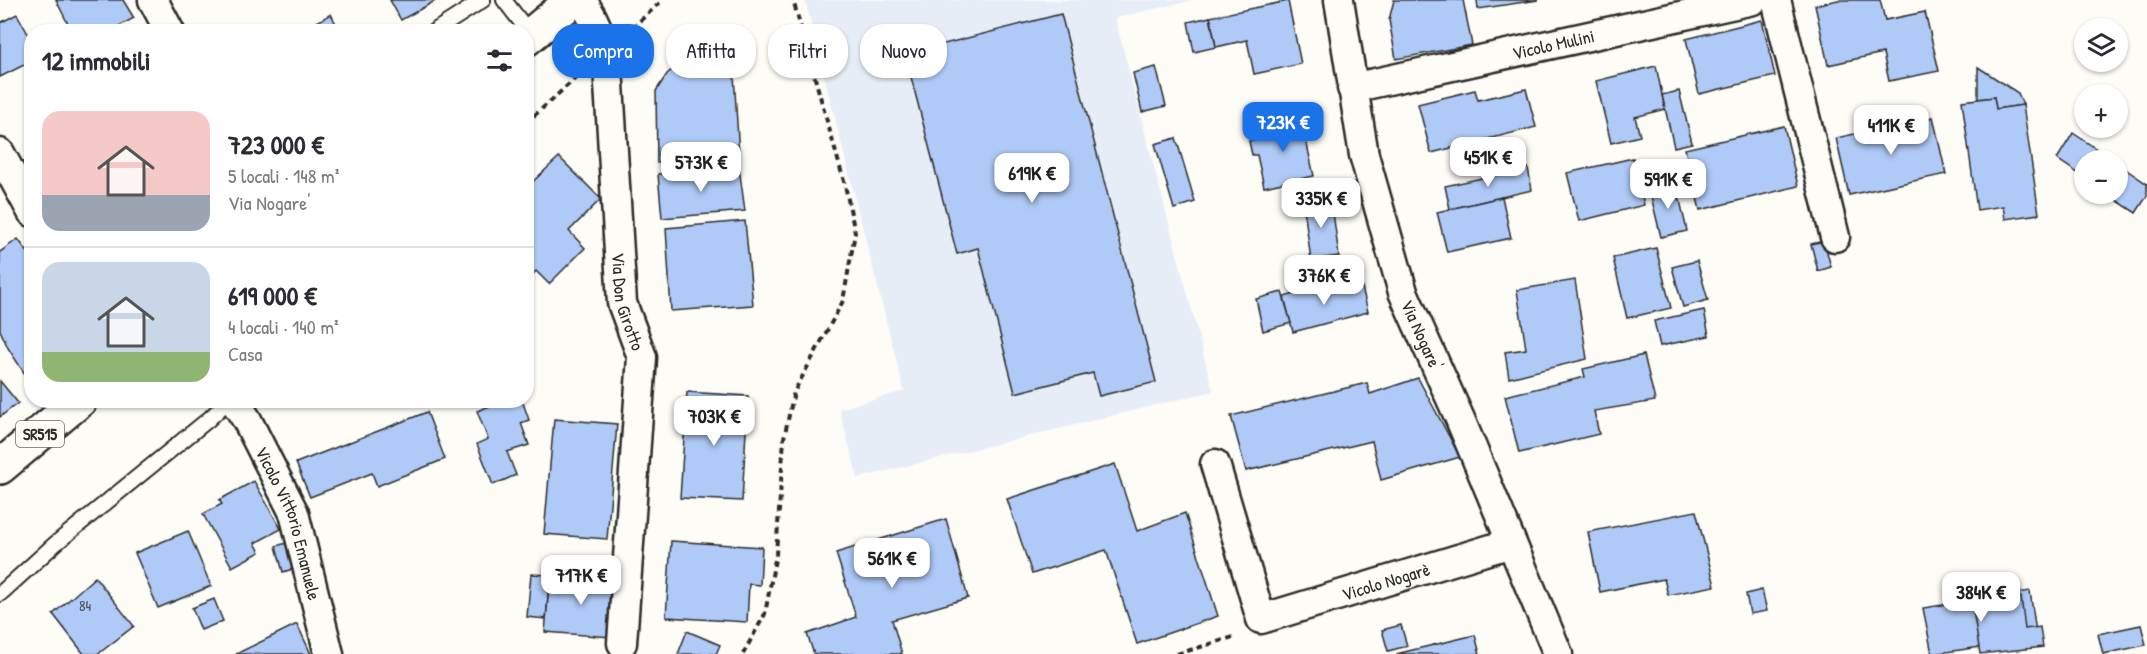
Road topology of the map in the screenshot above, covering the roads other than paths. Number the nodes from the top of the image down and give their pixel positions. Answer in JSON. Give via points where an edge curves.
{"nodes":[{"id":1,"x":153,"y":0,"type":"edge"},
{"id":2,"x":483,"y":0,"type":"edge"},
{"id":3,"x":504,"y":0,"type":"edge"},
{"id":4,"x":573,"y":0,"type":"edge"},
{"id":5,"x":582,"y":0,"type":"edge"},
{"id":6,"x":1339,"y":0,"type":"edge"},
{"id":7,"x":1753,"y":0,"type":"edge"},
{"id":8,"x":1776,"y":0,"type":"edge"},
{"id":9,"x":166,"y":24,"type":"edge"},
{"id":10,"x":446,"y":24,"type":"edge"},
{"id":11,"x":520,"y":24,"type":"edge"},
{"id":12,"x":534,"y":33,"type":"edge"},
{"id":13,"x":1352,"y":88,"type":"junction"},
{"id":14,"x":0,"y":153,"type":"edge"},
{"id":15,"x":24,"y":197,"type":"edge"},
{"id":16,"x":1834,"y":237,"type":"dead end"},
{"id":17,"x":70,"y":408,"type":"edge"},
{"id":18,"x":221,"y":408,"type":"edge"},
{"id":19,"x":240,"y":408,"type":"edge"},
{"id":20,"x":1215,"y":464,"type":"dead end"},
{"id":21,"x":0,"y":467,"type":"edge"},
{"id":22,"x":1511,"y":543,"type":"junction"},
{"id":23,"x":0,"y":594,"type":"edge"},
{"id":24,"x":622,"y":643,"type":"dead end"},
{"id":25,"x":329,"y":654,"type":"edge"},
{"id":26,"x":1558,"y":654,"type":"edge"}],
"edges":[{"from":1,"to":9,"type":"street"},
{"from":2,"to":10,"type":"lane"},
{"from":3,"to":11,"type":"lane"},
{"from":4,"to":12,"type":"main road"},
{"from":5,"to":24,"type":"street","name":"Via Don Girotto","via":[[607,50],[622,303],[642,357]]},
{"from":6,"to":13,"type":"street","name":"Via Nogare'"},
{"from":7,"to":13,"type":"street","name":"Vicolo Mulini"},
{"from":8,"to":16,"type":"street"},
{"from":13,"to":22,"type":"street","name":"Via Nogare'","via":[[1364,155],[1402,292]]},
{"from":14,"to":15,"type":"street"},
{"from":17,"to":21,"type":"main road","number":"SR515"},
{"from":18,"to":23,"type":"lane"},
{"from":19,"to":25,"type":"street","name":"Vicolo Vittorio Emanuele","via":[[294,513]]},
{"from":20,"to":22,"type":"street","name":"Vicolo Nogarè","via":[[1261,619]]},
{"from":22,"to":26,"type":"street","name":"Via Nogare'"}]}
